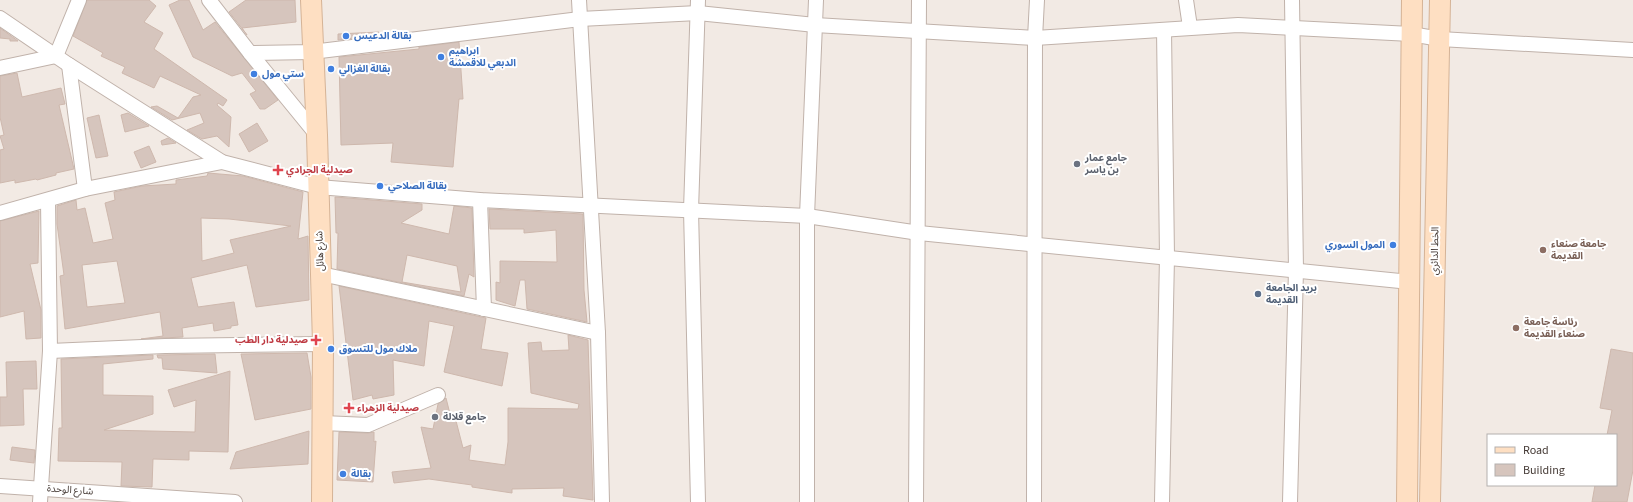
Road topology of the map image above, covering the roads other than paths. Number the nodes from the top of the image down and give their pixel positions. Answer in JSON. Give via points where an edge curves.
{"nodes":[{"id":1,"x":79,"y":0,"type":"edge"},
{"id":2,"x":209,"y":0,"type":"edge"},
{"id":3,"x":311,"y":0,"type":"edge"},
{"id":4,"x":579,"y":0,"type":"edge"},
{"id":5,"x":816,"y":0,"type":"edge"},
{"id":6,"x":919,"y":0,"type":"edge"},
{"id":7,"x":1037,"y":0,"type":"edge"},
{"id":8,"x":1186,"y":0,"type":"edge"},
{"id":9,"x":1292,"y":0,"type":"edge"},
{"id":10,"x":1412,"y":0,"type":"edge"},
{"id":11,"x":1440,"y":0,"type":"edge"},
{"id":12,"x":698,"y":6,"type":"edge"},
{"id":13,"x":0,"y":18,"type":"edge"},
{"id":14,"x":580,"y":20,"type":"junction"},
{"id":15,"x":815,"y":25,"type":"junction"},
{"id":16,"x":1190,"y":27,"type":"junction"},
{"id":17,"x":1292,"y":27,"type":"junction"},
{"id":18,"x":1164,"y":30,"type":"junction"},
{"id":19,"x":919,"y":31,"type":"junction"},
{"id":20,"x":1411,"y":34,"type":"junction"},
{"id":21,"x":1035,"y":38,"type":"junction"},
{"id":22,"x":1440,"y":39,"type":"junction"},
{"id":23,"x":1633,"y":50,"type":"edge"},
{"id":24,"x":312,"y":52,"type":"junction"},
{"id":25,"x":250,"y":53,"type":"junction"},
{"id":26,"x":56,"y":56,"type":"junction"},
{"id":27,"x":69,"y":65,"type":"junction"},
{"id":28,"x":0,"y":68,"type":"edge"},
{"id":29,"x":317,"y":135,"type":"junction"},
{"id":30,"x":222,"y":162,"type":"junction"},
{"id":31,"x":318,"y":187,"type":"junction"},
{"id":32,"x":85,"y":189,"type":"junction"},
{"id":33,"x":480,"y":200,"type":"junction"},
{"id":34,"x":48,"y":201,"type":"junction"},
{"id":35,"x":590,"y":206,"type":"junction"},
{"id":36,"x":691,"y":210,"type":"junction"},
{"id":37,"x":0,"y":213,"type":"edge"},
{"id":38,"x":807,"y":216,"type":"junction"},
{"id":39,"x":919,"y":233,"type":"junction"},
{"id":40,"x":1036,"y":246,"type":"junction"},
{"id":41,"x":1167,"y":258,"type":"junction"},
{"id":42,"x":1296,"y":270,"type":"junction"},
{"id":43,"x":321,"y":274,"type":"junction"},
{"id":44,"x":1410,"y":282,"type":"junction"},
{"id":45,"x":484,"y":308,"type":"junction"},
{"id":46,"x":598,"y":333,"type":"junction"},
{"id":47,"x":323,"y":344,"type":"junction"},
{"id":48,"x":50,"y":351,"type":"junction"},
{"id":49,"x":438,"y":395,"type":"dead end"},
{"id":50,"x":323,"y":423,"type":"junction"},
{"id":51,"x":0,"y":486,"type":"edge"},
{"id":52,"x":40,"y":495,"type":"edge"},
{"id":53,"x":235,"y":502,"type":"edge"},
{"id":54,"x":322,"y":502,"type":"edge"},
{"id":55,"x":602,"y":502,"type":"edge"},
{"id":56,"x":698,"y":502,"type":"edge"},
{"id":57,"x":807,"y":502,"type":"edge"},
{"id":58,"x":916,"y":502,"type":"edge"},
{"id":59,"x":1034,"y":502,"type":"edge"},
{"id":60,"x":1162,"y":502,"type":"edge"},
{"id":61,"x":1290,"y":502,"type":"edge"},
{"id":62,"x":1407,"y":502,"type":"edge"},
{"id":63,"x":1430,"y":502,"type":"edge"}],
"edges":[{"from":1,"to":26,"type":"street"},
{"from":2,"to":25,"type":"street"},
{"from":3,"to":24,"type":"main road","name":"شارع هائل"},
{"from":4,"to":14,"type":"street"},
{"from":5,"to":15,"type":"street"},
{"from":6,"to":19,"type":"street"},
{"from":7,"to":21,"type":"street"},
{"from":8,"to":16,"type":"street"},
{"from":9,"to":17,"type":"street"},
{"from":10,"to":20,"type":"main road"},
{"from":11,"to":22,"type":"main road","name":"الخط الدائري"},
{"from":12,"to":14,"type":"street"},
{"from":12,"to":15,"type":"street"},
{"from":12,"to":36,"type":"street"},
{"from":13,"to":26,"type":"street"},
{"from":14,"to":24,"type":"street"},
{"from":14,"to":35,"type":"street"},
{"from":15,"to":19,"type":"street"},
{"from":15,"to":38,"type":"street"},
{"from":16,"to":17,"type":"street"},
{"from":16,"to":18,"type":"street"},
{"from":17,"to":20,"type":"street"},
{"from":17,"to":42,"type":"street"},
{"from":18,"to":21,"type":"street"},
{"from":18,"to":41,"type":"street"},
{"from":19,"to":21,"type":"street"},
{"from":19,"to":39,"type":"street"},
{"from":20,"to":22,"type":"street"},
{"from":20,"to":44,"type":"main road"},
{"from":21,"to":40,"type":"street"},
{"from":22,"to":23,"type":"street"},
{"from":22,"to":63,"type":"main road","name":"الخط الدائري"},
{"from":24,"to":25,"type":"street"},
{"from":24,"to":29,"type":"main road","name":"شارع هائل"},
{"from":25,"to":29,"type":"street"},
{"from":26,"to":27,"type":"street"},
{"from":26,"to":28,"type":"street"},
{"from":27,"to":30,"type":"street"},
{"from":27,"to":32,"type":"street"},
{"from":29,"to":31,"type":"main road","name":"شارع هائل"},
{"from":30,"to":31,"type":"street"},
{"from":30,"to":32,"type":"street"},
{"from":31,"to":33,"type":"street"},
{"from":31,"to":43,"type":"main road","name":"شارع هائل"},
{"from":32,"to":34,"type":"street"},
{"from":33,"to":35,"type":"street"},
{"from":33,"to":45,"type":"street"},
{"from":34,"to":37,"type":"street"},
{"from":34,"to":48,"type":"street"},
{"from":35,"to":36,"type":"street"},
{"from":35,"to":46,"type":"street"},
{"from":36,"to":38,"type":"street"},
{"from":36,"to":56,"type":"street"},
{"from":38,"to":39,"type":"street"},
{"from":38,"to":57,"type":"street"},
{"from":39,"to":40,"type":"street"},
{"from":39,"to":58,"type":"street"},
{"from":40,"to":41,"type":"street"},
{"from":40,"to":59,"type":"street"},
{"from":41,"to":42,"type":"street"},
{"from":41,"to":60,"type":"street"},
{"from":42,"to":44,"type":"street"},
{"from":42,"to":61,"type":"street"},
{"from":43,"to":45,"type":"street"},
{"from":43,"to":47,"type":"main road","name":"شارع هائل"},
{"from":44,"to":62,"type":"main road"},
{"from":45,"to":46,"type":"street"},
{"from":46,"to":55,"type":"street"},
{"from":47,"to":48,"type":"street","via":[[165,346]]},
{"from":47,"to":50,"type":"main road","name":"شارع هائل"},
{"from":48,"to":52,"type":"street"},
{"from":49,"to":50,"type":"street","via":[[368,425]]},
{"from":50,"to":54,"type":"main road","name":"شارع هائل"},
{"from":51,"to":52,"type":"street","name":"شارع الوحدة"},
{"from":52,"to":53,"type":"street","name":"شارع الوحدة"}]}
